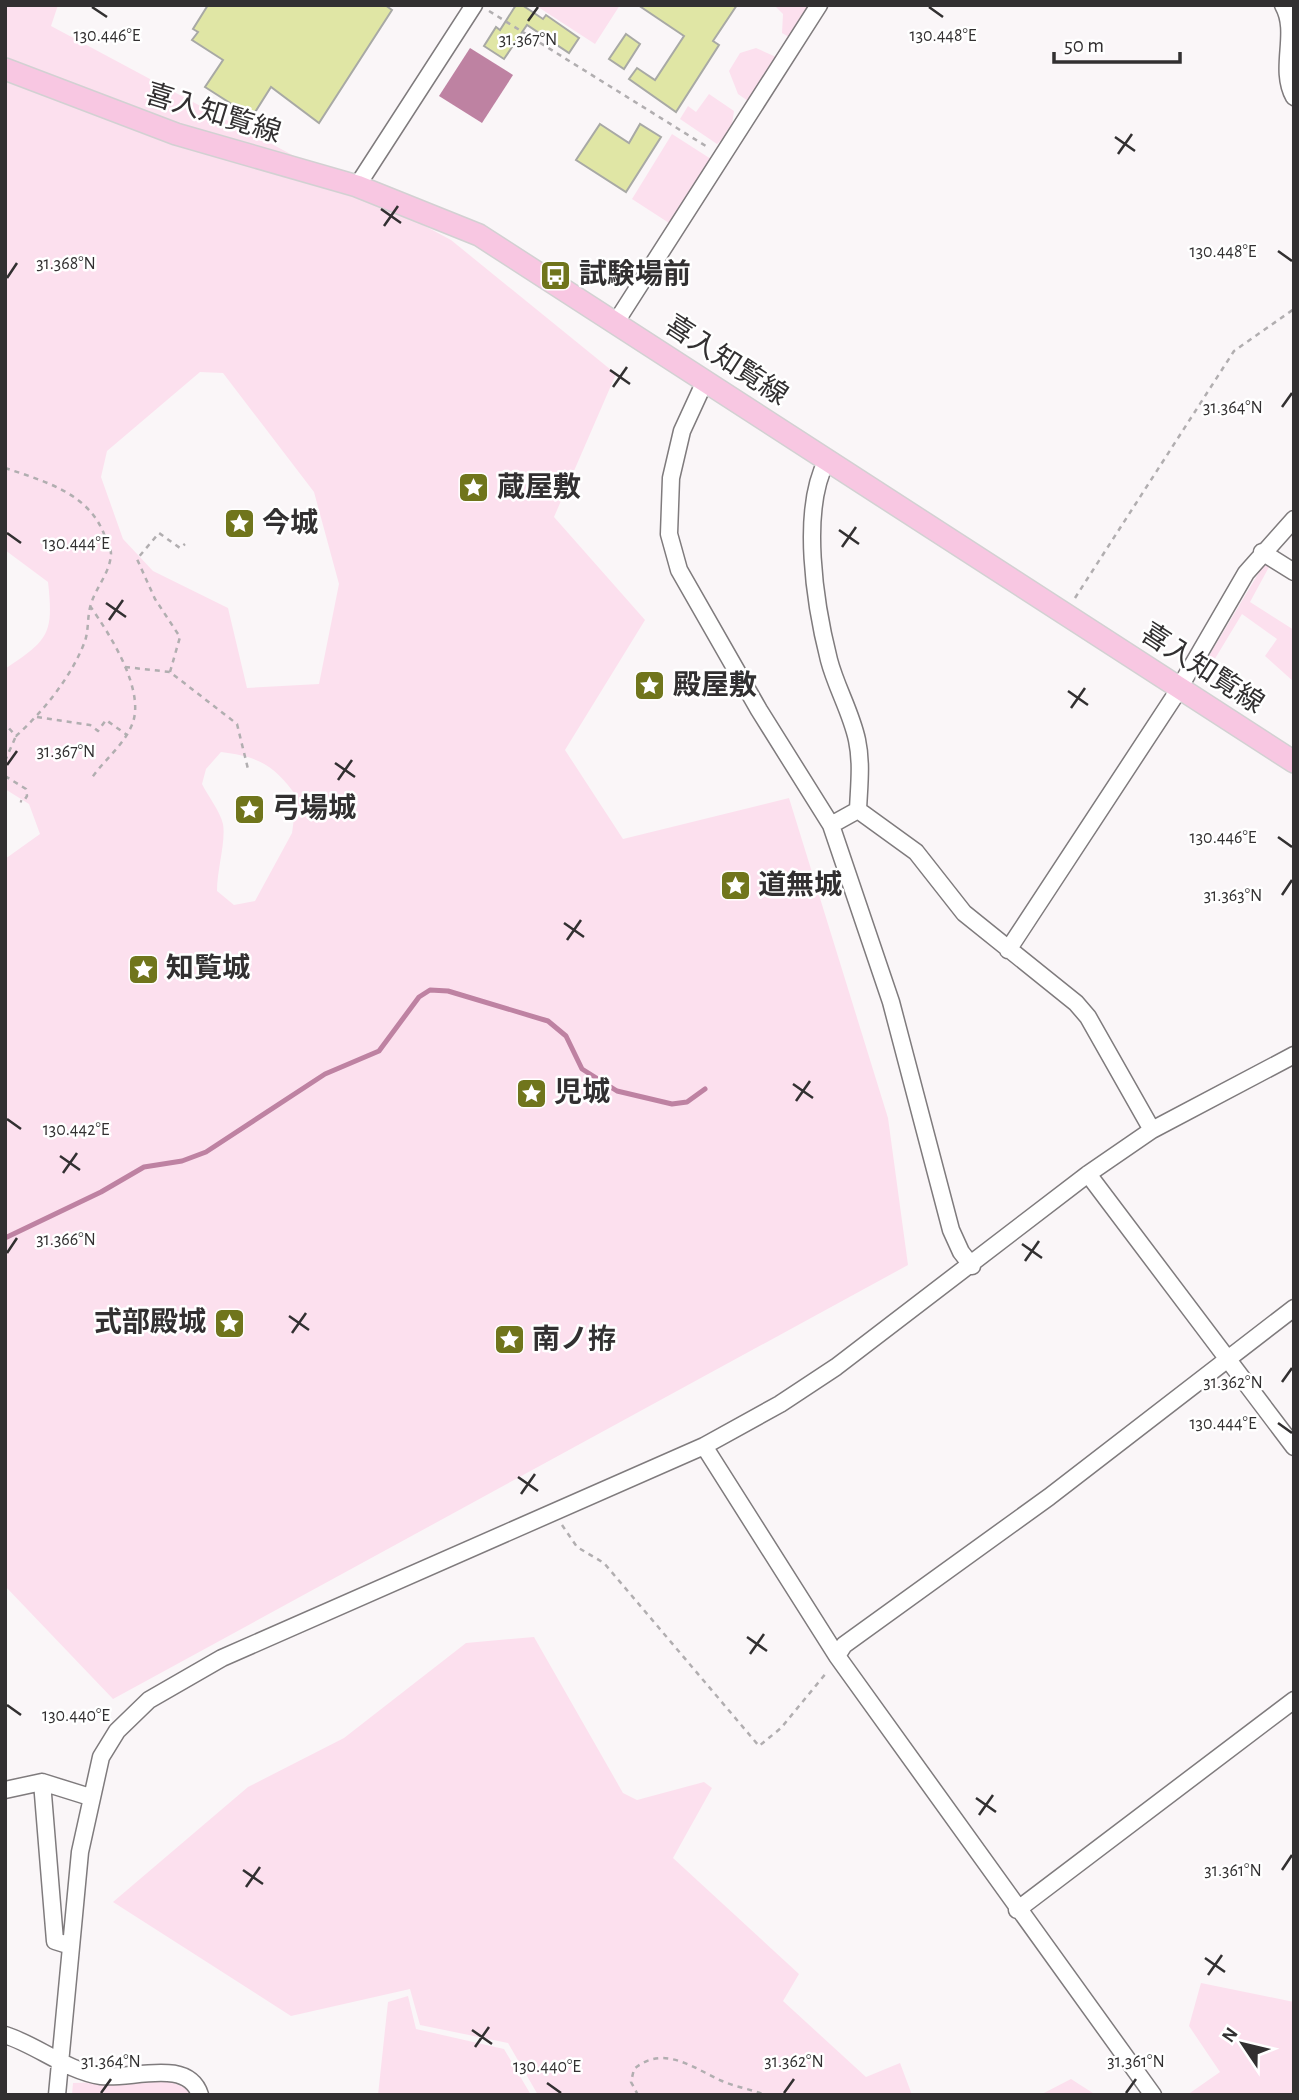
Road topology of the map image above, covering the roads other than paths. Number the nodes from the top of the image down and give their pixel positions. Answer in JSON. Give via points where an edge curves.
{"nodes":[{"id":1,"x":474,"y":5,"type":"edge"},
{"id":2,"x":819,"y":5,"type":"edge"},
{"id":3,"x":1283,"y":5,"type":"edge"},
{"id":4,"x":5,"y":69,"type":"edge"},
{"id":5,"x":1294,"y":97,"type":"edge"},
{"id":6,"x":357,"y":187,"type":"junction"},
{"id":7,"x":616,"y":322,"type":"junction"},
{"id":8,"x":705,"y":381,"type":"junction"},
{"id":9,"x":827,"y":460,"type":"junction"},
{"id":10,"x":1294,"y":519,"type":"edge"},
{"id":11,"x":1262,"y":552,"type":"junction"},
{"id":12,"x":1294,"y":572,"type":"edge"},
{"id":13,"x":1179,"y":688,"type":"junction"},
{"id":14,"x":1294,"y":762,"type":"edge"},
{"id":15,"x":858,"y":810,"type":"junction"},
{"id":16,"x":831,"y":825,"type":"junction"},
{"id":17,"x":1008,"y":950,"type":"junction"},
{"id":18,"x":1294,"y":1055,"type":"edge"},
{"id":19,"x":1152,"y":1130,"type":"junction"},
{"id":20,"x":1088,"y":1174,"type":"junction"},
{"id":21,"x":972,"y":1266,"type":"junction"},
{"id":22,"x":1294,"y":1308,"type":"edge"},
{"id":23,"x":1227,"y":1358,"type":"junction"},
{"id":24,"x":704,"y":1446,"type":"junction"},
{"id":25,"x":1294,"y":1447,"type":"edge"},
{"id":26,"x":837,"y":1656,"type":"junction"},
{"id":27,"x":1294,"y":1700,"type":"edge"},
{"id":28,"x":42,"y":1782,"type":"junction"},
{"id":29,"x":5,"y":1790,"type":"edge"},
{"id":30,"x":90,"y":1797,"type":"junction"},
{"id":31,"x":1017,"y":1910,"type":"junction"},
{"id":32,"x":71,"y":1946,"type":"junction"},
{"id":33,"x":5,"y":2035,"type":"edge"},
{"id":34,"x":60,"y":2060,"type":"junction"},
{"id":35,"x":57,"y":2095,"type":"edge"},
{"id":36,"x":200,"y":2095,"type":"edge"},
{"id":37,"x":1153,"y":2095,"type":"edge"}],
"edges":[{"from":1,"to":6,"type":"street"},
{"from":2,"to":7,"type":"street"},
{"from":3,"to":5,"type":"street","via":[[1290,20],[1287,77]]},
{"from":4,"to":6,"type":"main road","name":"喜入知覧線","via":[[176,134]]},
{"from":6,"to":7,"type":"main road","name":"喜入知覧線","via":[[479,235]]},
{"from":7,"to":8,"type":"main road","name":"喜入知覧線"},
{"from":8,"to":9,"type":"main road","name":"喜入知覧線"},
{"from":8,"to":16,"type":"street","via":[[682,431],[671,478],[669,534],[679,570]]},
{"from":9,"to":13,"type":"main road","name":"喜入知覧線"},
{"from":9,"to":15,"type":"street","via":[[818,477],[813,505],[815,566],[829,659],[859,750]]},
{"from":10,"to":11,"type":"street"},
{"from":11,"to":12,"type":"street"},
{"from":11,"to":13,"type":"street"},
{"from":13,"to":14,"type":"main road","name":"喜入知覧線"},
{"from":13,"to":17,"type":"street"},
{"from":15,"to":16,"type":"street"},
{"from":15,"to":17,"type":"street","via":[[916,852],[964,913]]},
{"from":16,"to":21,"type":"street","via":[[891,1002],[951,1230]]},
{"from":17,"to":19,"type":"street","via":[[1088,1017]]},
{"from":18,"to":19,"type":"street"},
{"from":19,"to":20,"type":"street"},
{"from":20,"to":21,"type":"street"},
{"from":20,"to":23,"type":"street"},
{"from":21,"to":24,"type":"street","via":[[836,1367]]},
{"from":22,"to":23,"type":"street"},
{"from":23,"to":25,"type":"street"},
{"from":23,"to":26,"type":"street","via":[[1049,1497],[844,1645]]},
{"from":24,"to":26,"type":"street"},
{"from":24,"to":30,"type":"street","via":[[222,1658],[171,1686],[117,1731],[102,1757]]},
{"from":26,"to":31,"type":"street"},
{"from":27,"to":31,"type":"street"},
{"from":28,"to":29,"type":"street"},
{"from":28,"to":30,"type":"street"},
{"from":28,"to":32,"type":"street","via":[[55,1941]]},
{"from":30,"to":32,"type":"street"},
{"from":31,"to":37,"type":"street"},
{"from":32,"to":34,"type":"street"},
{"from":33,"to":34,"type":"street"},
{"from":34,"to":35,"type":"street"},
{"from":34,"to":36,"type":"street","via":[[100,2076],[178,2074],[190,2079]]}]}
